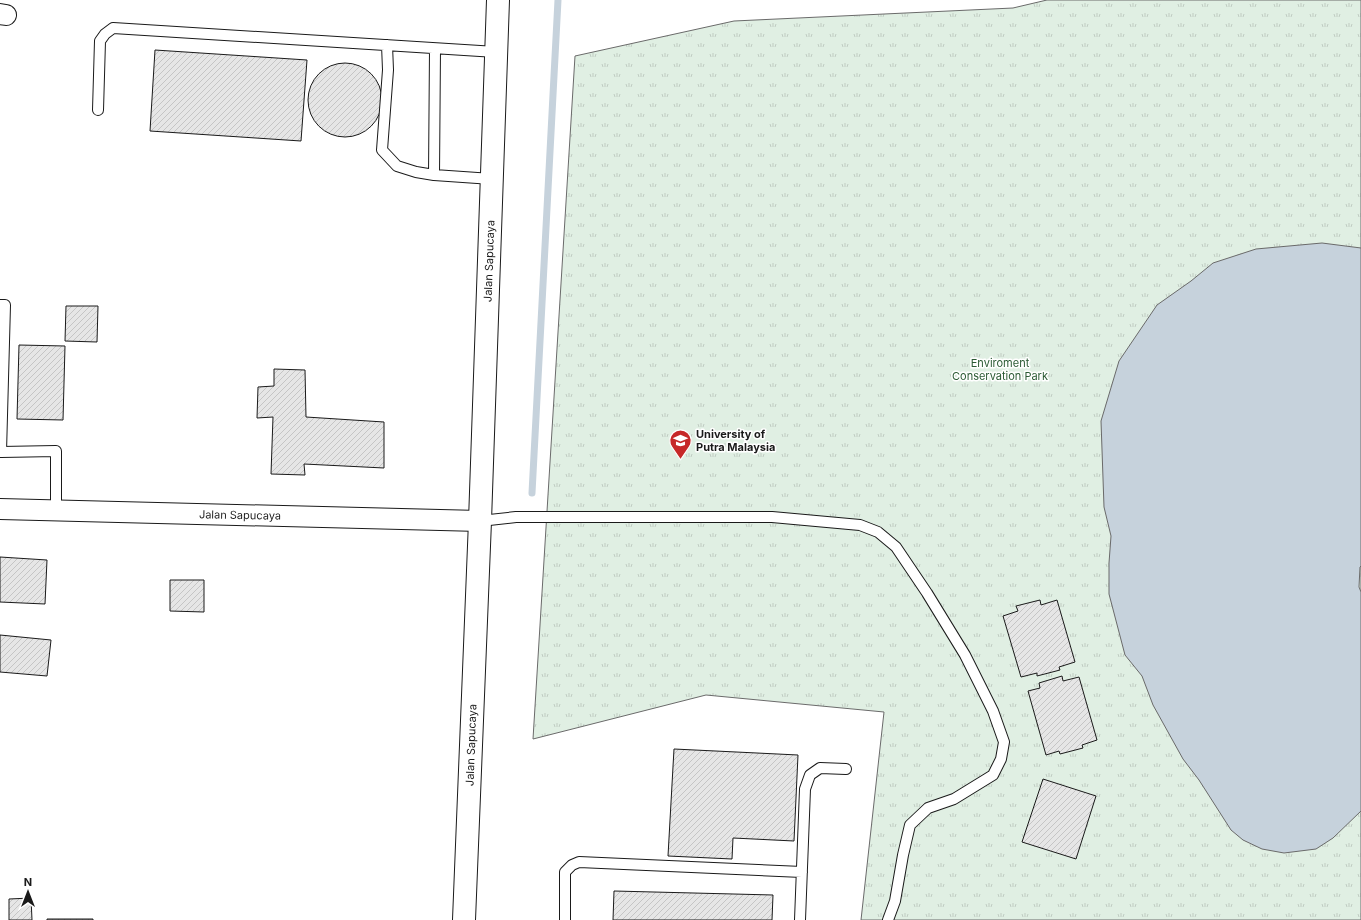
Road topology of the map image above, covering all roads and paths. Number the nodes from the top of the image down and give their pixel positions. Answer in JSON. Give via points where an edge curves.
{"nodes":[{"id":1,"x":498,"y":0,"type":"edge"},
{"id":2,"x":387,"y":45,"type":"junction"},
{"id":3,"x":435,"y":49,"type":"junction"},
{"id":4,"x":496,"y":52,"type":"junction"},
{"id":5,"x":98,"y":110,"type":"dead end"},
{"id":6,"x":434,"y":175,"type":"junction"},
{"id":7,"x":492,"y":179,"type":"junction"},
{"id":8,"x":0,"y":305,"type":"edge"},
{"id":9,"x":1,"y":452,"type":"edge"},
{"id":10,"x":0,"y":509,"type":"edge"},
{"id":11,"x":56,"y":510,"type":"junction"},
{"id":12,"x":480,"y":521,"type":"junction"},
{"id":13,"x":846,"y":769,"type":"dead end"},
{"id":14,"x":802,"y":872,"type":"junction"},
{"id":15,"x":464,"y":920,"type":"edge"},
{"id":16,"x":565,"y":920,"type":"edge"},
{"id":17,"x":800,"y":920,"type":"edge"},
{"id":18,"x":888,"y":920,"type":"edge"}],
"edges":[{"from":1,"to":4,"type":"street","name":"Jalan Sapucaya"},
{"from":2,"to":3,"type":"lane"},
{"from":2,"to":5,"type":"lane","via":[[113,28],[100,41]]},
{"from":2,"to":6,"type":"lane","via":[[388,70],[382,150],[397,166]]},
{"from":3,"to":4,"type":"lane"},
{"from":3,"to":6,"type":"lane"},
{"from":4,"to":7,"type":"street","name":"Jalan Sapucaya"},
{"from":6,"to":7,"type":"lane"},
{"from":7,"to":12,"type":"street","name":"Jalan Sapucaya"},
{"from":8,"to":9,"type":"lane","via":[[5,305]]},
{"from":9,"to":11,"type":"lane","via":[[56,451]]},
{"from":10,"to":11,"type":"street","name":"Jalan Sapucaya"},
{"from":11,"to":12,"type":"street","name":"Jalan Sapucaya"},
{"from":12,"to":15,"type":"street","name":"Jalan Sapucaya"},
{"from":12,"to":18,"type":"lane","via":[[516,517],[772,517],[860,526],[878,532],[896,547],[965,654],[993,711],[1004,742],[1001,759],[993,775],[954,799],[928,808],[910,825],[895,901]]},
{"from":13,"to":14,"type":"lane","via":[[820,768],[810,775],[805,789]]},
{"from":14,"to":16,"type":"lane","via":[[579,862],[565,872]]},
{"from":14,"to":17,"type":"lane"}]}
